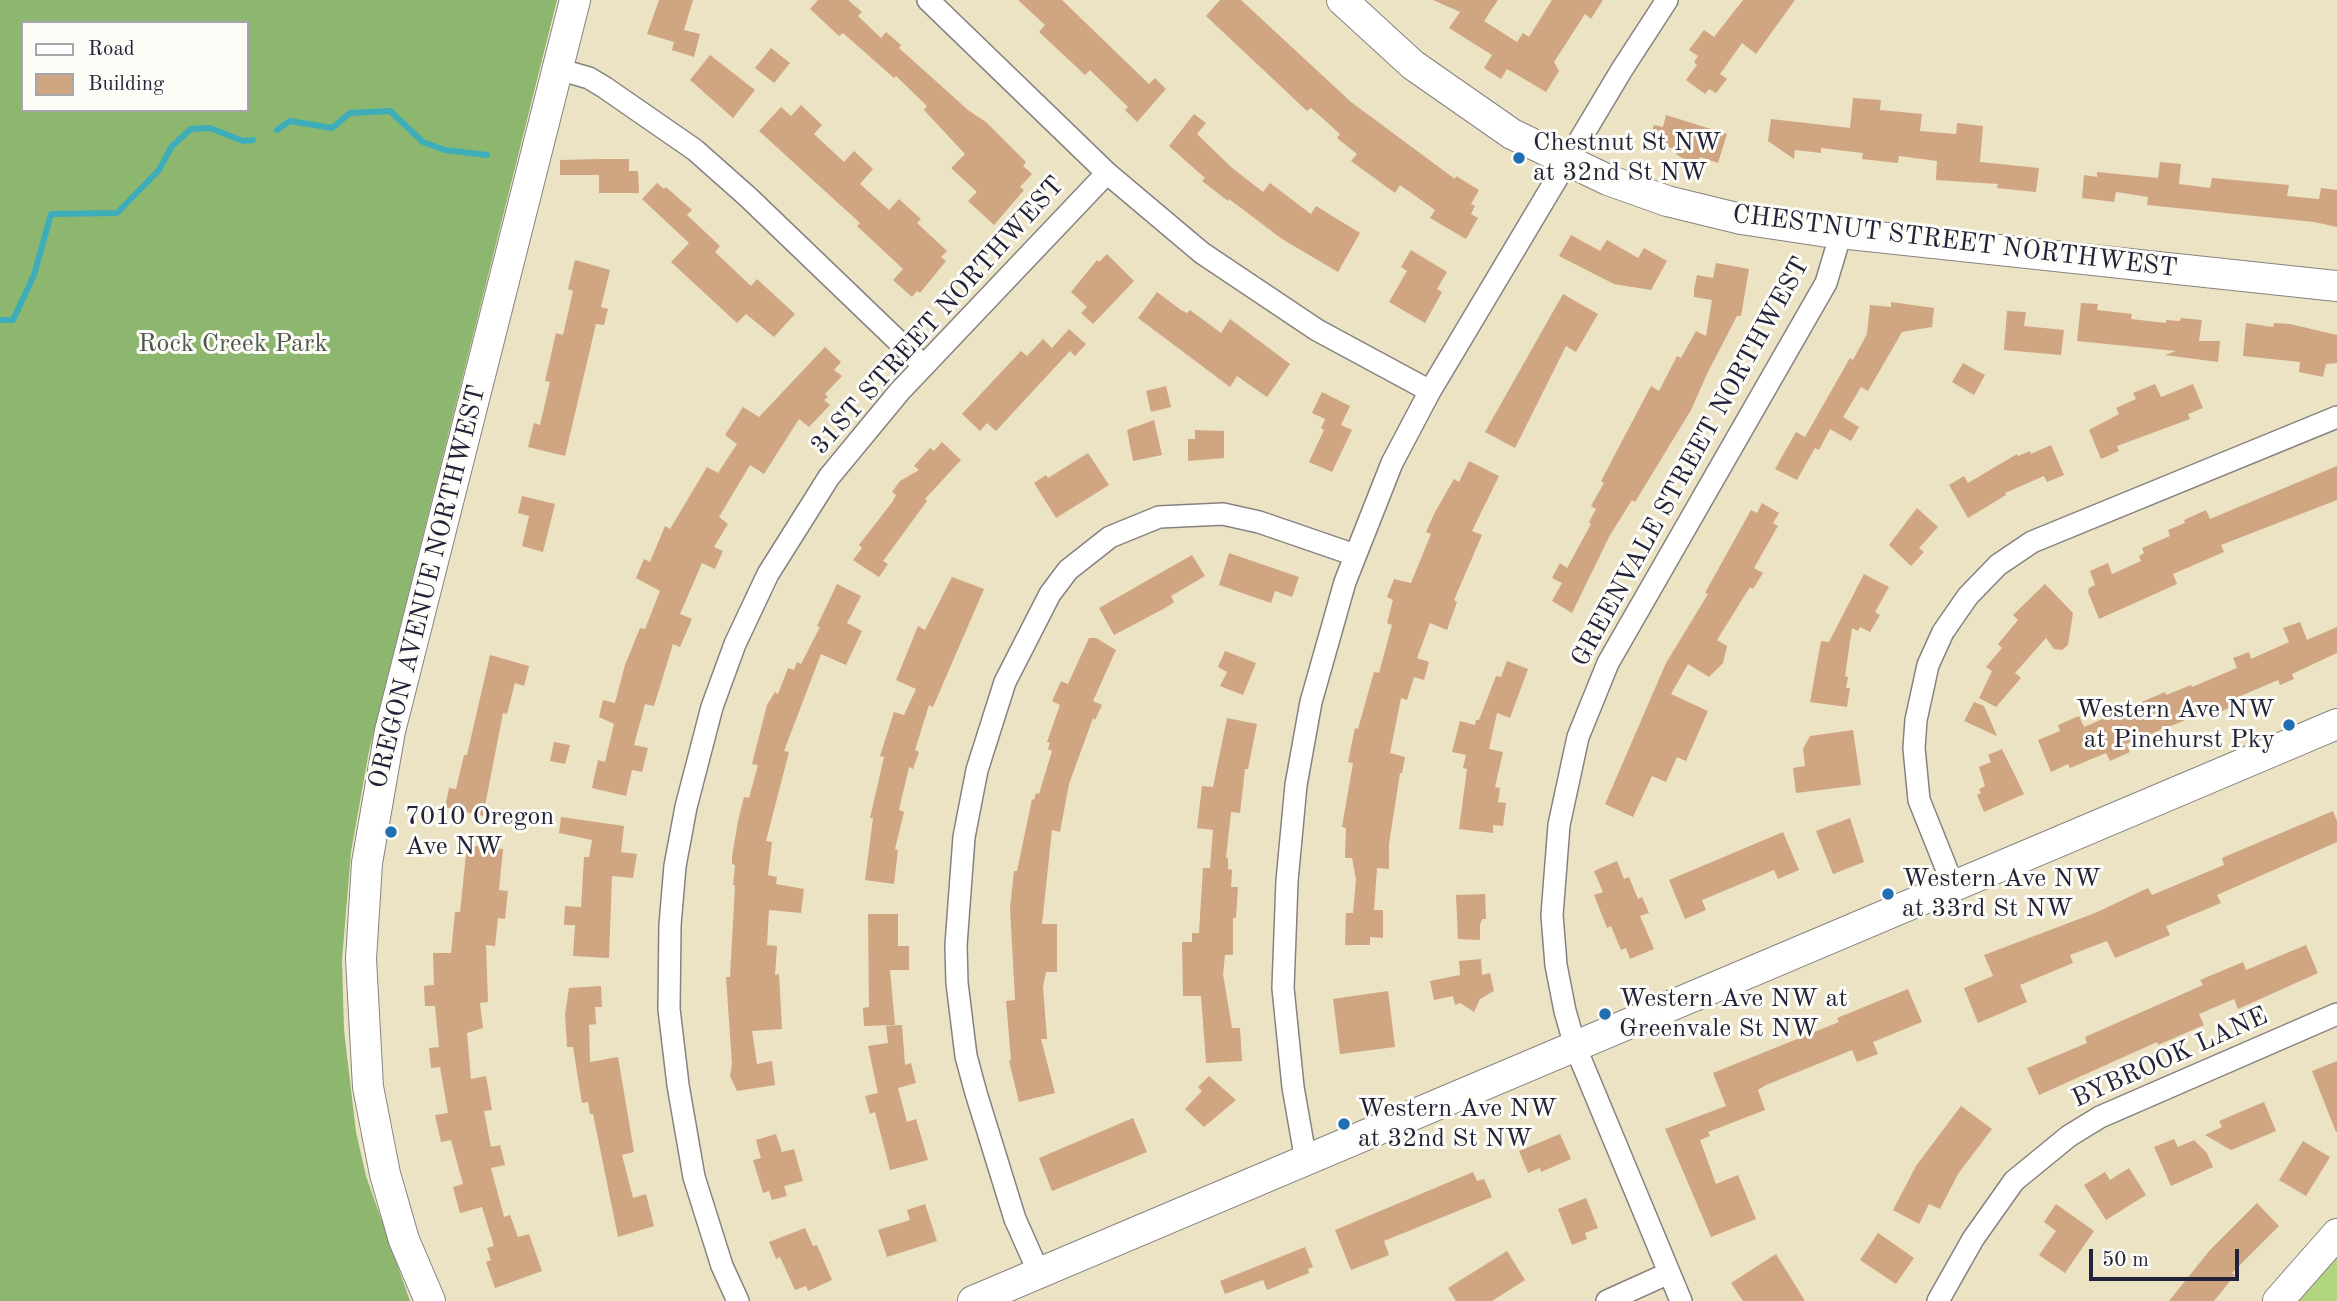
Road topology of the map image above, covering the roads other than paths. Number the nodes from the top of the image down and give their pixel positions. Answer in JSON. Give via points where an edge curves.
{"nodes":[{"id":1,"x":575,"y":0,"type":"edge"},
{"id":2,"x":928,"y":0,"type":"edge"},
{"id":3,"x":1342,"y":0,"type":"edge"},
{"id":4,"x":1667,"y":0,"type":"edge"},
{"id":5,"x":558,"y":69,"type":"junction"},
{"id":6,"x":1567,"y":163,"type":"junction"},
{"id":7,"x":1107,"y":173,"type":"junction"},
{"id":8,"x":1841,"y":233,"type":"junction"},
{"id":9,"x":2337,"y":286,"type":"edge"},
{"id":10,"x":924,"y":366,"type":"junction"},
{"id":11,"x":1430,"y":391,"type":"junction"},
{"id":12,"x":2337,"y":417,"type":"edge"},
{"id":13,"x":1355,"y":555,"type":"junction"},
{"id":14,"x":2337,"y":724,"type":"edge"},
{"id":15,"x":1953,"y":885,"type":"junction"},
{"id":16,"x":2337,"y":1014,"type":"edge"},
{"id":17,"x":1575,"y":1046,"type":"junction"},
{"id":18,"x":1306,"y":1161,"type":"junction"},
{"id":19,"x":2337,"y":1234,"type":"edge"},
{"id":20,"x":1039,"y":1273,"type":"junction"},
{"id":21,"x":1669,"y":1273,"type":"junction"},
{"id":22,"x":430,"y":1301,"type":"edge"},
{"id":23,"x":738,"y":1301,"type":"edge"},
{"id":24,"x":973,"y":1301,"type":"edge"},
{"id":25,"x":1607,"y":1301,"type":"edge"},
{"id":26,"x":1681,"y":1301,"type":"edge"},
{"id":27,"x":1938,"y":1301,"type":"edge"},
{"id":28,"x":2278,"y":1301,"type":"edge"}],
"edges":[{"from":1,"to":5,"type":"street","name":"OREGON AVENUE NORTHWEST"},
{"from":2,"to":7,"type":"street"},
{"from":3,"to":6,"type":"street","name":"CHESTNUT STREET NORTHWEST","via":[[1392,48],[1456,98]]},
{"from":4,"to":6,"type":"street"},
{"from":5,"to":10,"type":"street","via":[[590,78],[695,150]]},
{"from":5,"to":22,"type":"street","name":"OREGON AVENUE NORTHWEST","via":[[390,731],[367,863],[360,959],[368,1087],[404,1240]]},
{"from":6,"to":8,"type":"street","name":"CHESTNUT STREET NORTHWEST","via":[[1704,211]]},
{"from":6,"to":11,"type":"street"},
{"from":7,"to":10,"type":"street","name":"31ST STREET NORTHWEST"},
{"from":7,"to":11,"type":"street","via":[[1244,284]]},
{"from":8,"to":9,"type":"street","name":"CHESTNUT STREET NORTHWEST"},
{"from":8,"to":17,"type":"street","name":"GREENVALE STREET NORTHWEST","via":[[1826,283],[1627,627],[1578,737],[1559,825],[1552,915],[1556,965]]},
{"from":10,"to":23,"type":"street","name":"31ST STREET NORTHWEST","via":[[829,477],[762,585],[712,706],[678,848],[668,972],[673,1053],[694,1177]]},
{"from":11,"to":13,"type":"street","via":[[1392,463]]},
{"from":12,"to":15,"type":"street","via":[[2032,542],[1998,565],[1962,603],[1942,632],[1928,665],[1914,748],[1919,800]]},
{"from":13,"to":18,"type":"street","via":[[1311,702],[1296,785],[1287,881],[1284,999],[1294,1099]]},
{"from":13,"to":20,"type":"street","via":[[1223,514],[1159,517],[1110,537],[1068,570],[1050,594],[1010,670],[969,801],[959,891],[957,983],[966,1056],[976,1093],[1015,1219]]},
{"from":14,"to":15,"type":"street"},
{"from":15,"to":17,"type":"street"},
{"from":16,"to":27,"type":"street","name":"BYBROOK LANE","via":[[2100,1117],[2069,1136],[2014,1181],[1973,1239]]},
{"from":17,"to":18,"type":"street"},
{"from":17,"to":21,"type":"street","name":"GREENVALE STREET NORTHWEST"},
{"from":18,"to":20,"type":"street"},
{"from":19,"to":28,"type":"street"},
{"from":20,"to":24,"type":"street"},
{"from":21,"to":25,"type":"street"},
{"from":21,"to":26,"type":"street","name":"GREENVALE STREET NORTHWEST"}]}
